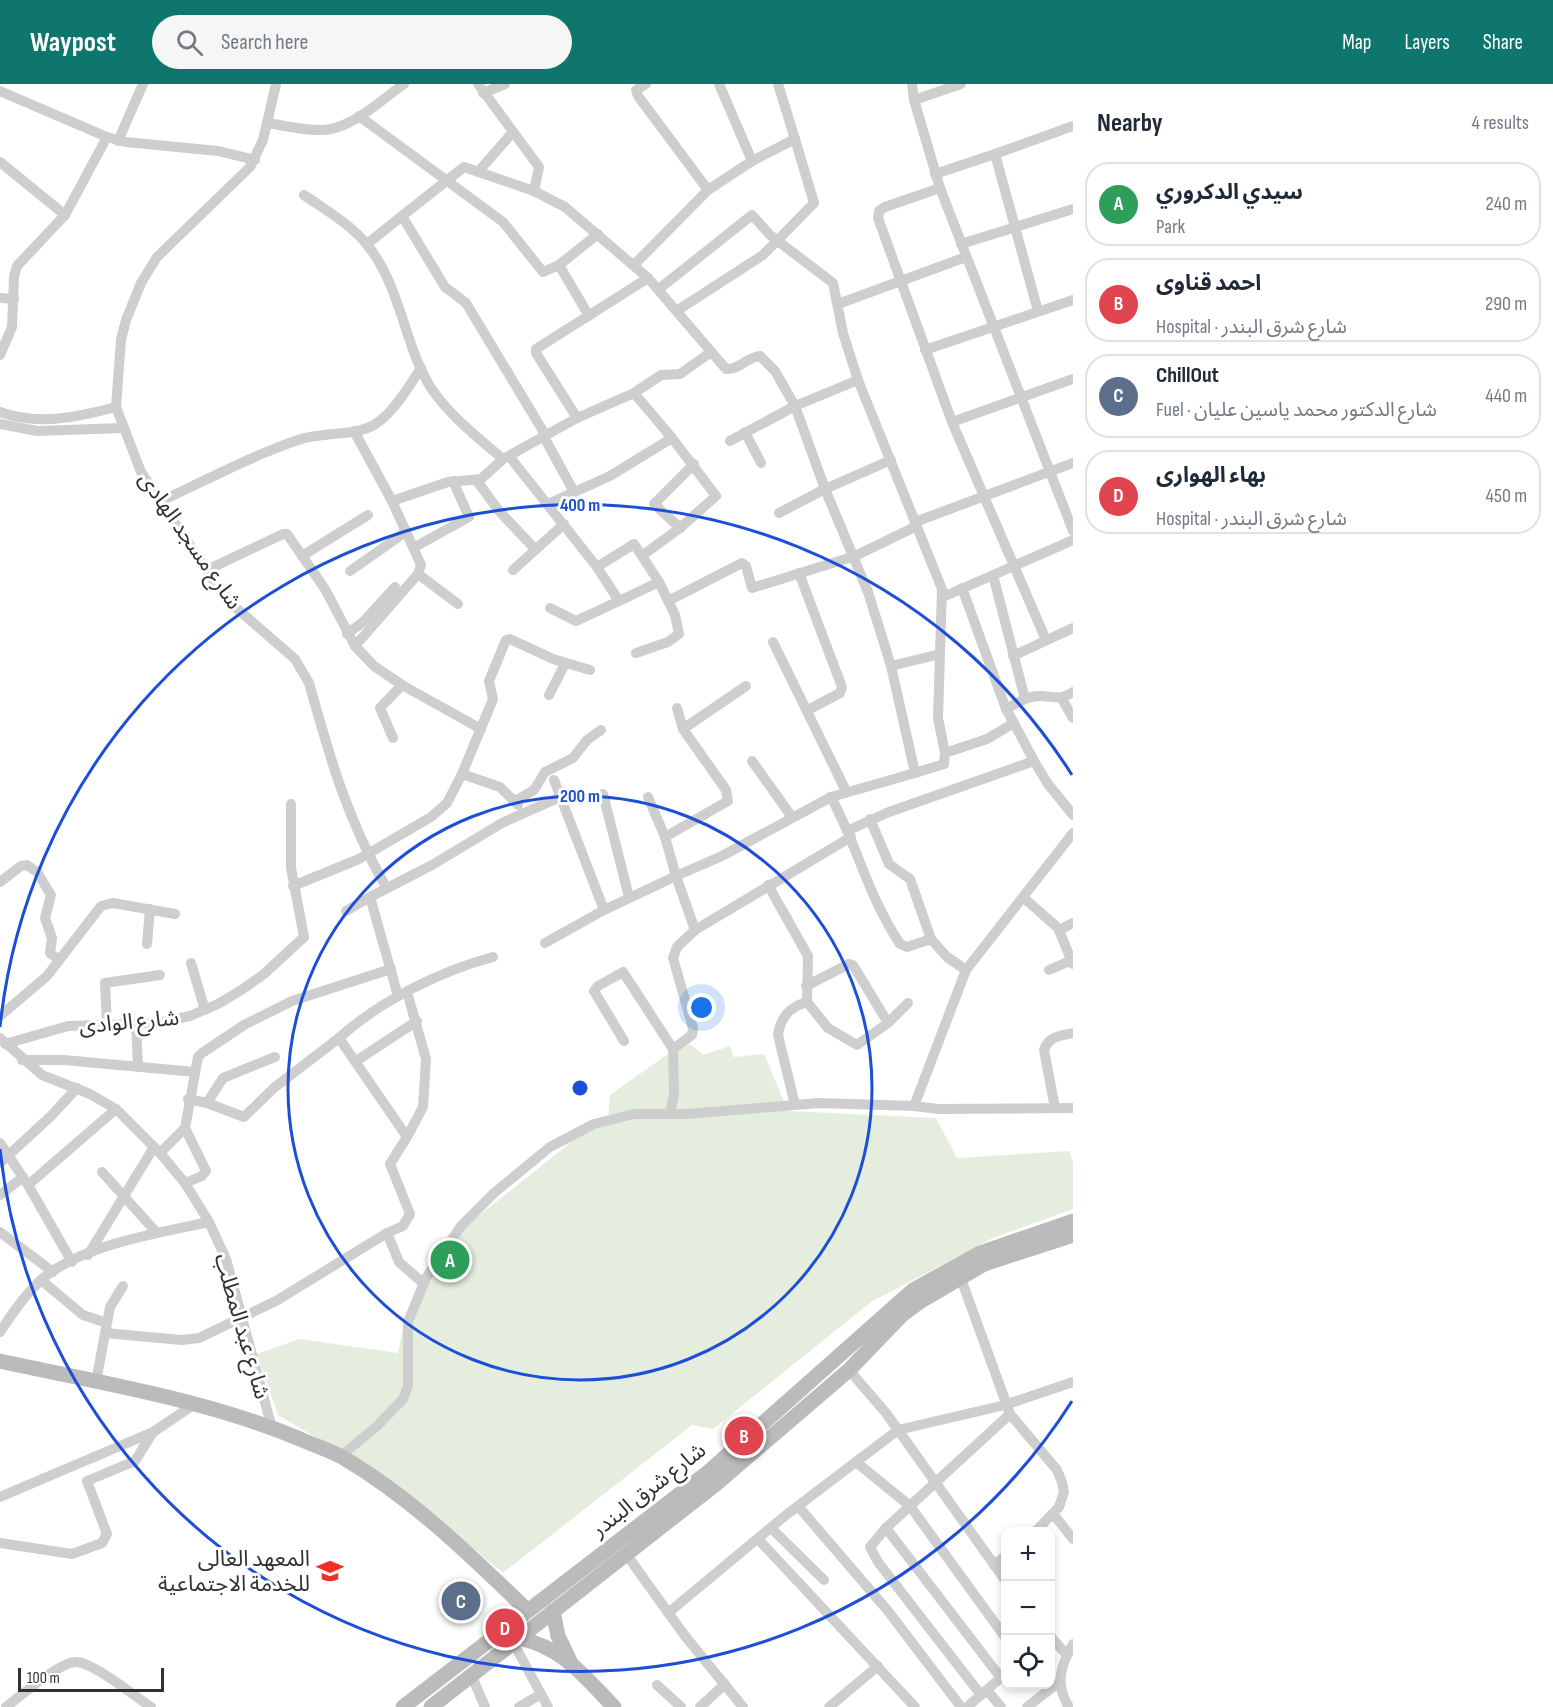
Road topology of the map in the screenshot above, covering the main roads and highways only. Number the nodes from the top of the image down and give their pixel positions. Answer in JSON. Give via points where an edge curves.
{"nodes":[{"id":1,"x":1073,"y":1221,"type":"edge"},
{"id":2,"x":1073,"y":1235,"type":"edge"},
{"id":3,"x":853,"y":1343,"type":"junction"},
{"id":4,"x":866,"y":1354,"type":"junction"},
{"id":5,"x":838,"y":1356,"type":"junction"},
{"id":6,"x":0,"y":1360,"type":"edge"},
{"id":7,"x":849,"y":1370,"type":"junction"},
{"id":8,"x":528,"y":1611,"type":"junction"},
{"id":9,"x":553,"y":1611,"type":"junction"},
{"id":10,"x":516,"y":1640,"type":"junction"},
{"id":11,"x":571,"y":1663,"type":"junction"},
{"id":12,"x":404,"y":1707,"type":"edge"},
{"id":13,"x":431,"y":1707,"type":"edge"},
{"id":14,"x":614,"y":1707,"type":"edge"}],
"edges":[{"from":1,"to":3,"type":"main road","name":"شارع شرق البندر","via":[[957,1264],[913,1290]]},
{"from":2,"to":4,"type":"main road","name":"شارع شرق البندر","via":[[984,1264],[960,1276],[902,1315]]},
{"from":3,"to":4,"type":"main road","via":[[863,1347]]},
{"from":3,"to":5,"type":"main road","name":"شارع شرق البندر"},
{"from":4,"to":7,"type":"main road","name":"شارع شرق البندر"},
{"from":5,"to":7,"type":"main road"},
{"from":5,"to":8,"type":"main road","name":"شارع شرق البندر","via":[[707,1473]]},
{"from":6,"to":8,"type":"main road","via":[[195,1404],[272,1428],[340,1457],[391,1490],[455,1540]]},
{"from":7,"to":9,"type":"main road","name":"شارع شرق البندر","via":[[716,1484]]},
{"from":8,"to":12,"type":"main road","name":"شارع شرق البندر"},
{"from":9,"to":10,"type":"main road","name":"شارع شرق البندر"},
{"from":9,"to":11,"type":"main road","via":[[558,1636]]},
{"from":10,"to":11,"type":"main road","via":[[543,1644]]},
{"from":10,"to":13,"type":"main road","name":"شارع شرق البندر"},
{"from":11,"to":14,"type":"main road"}]}
